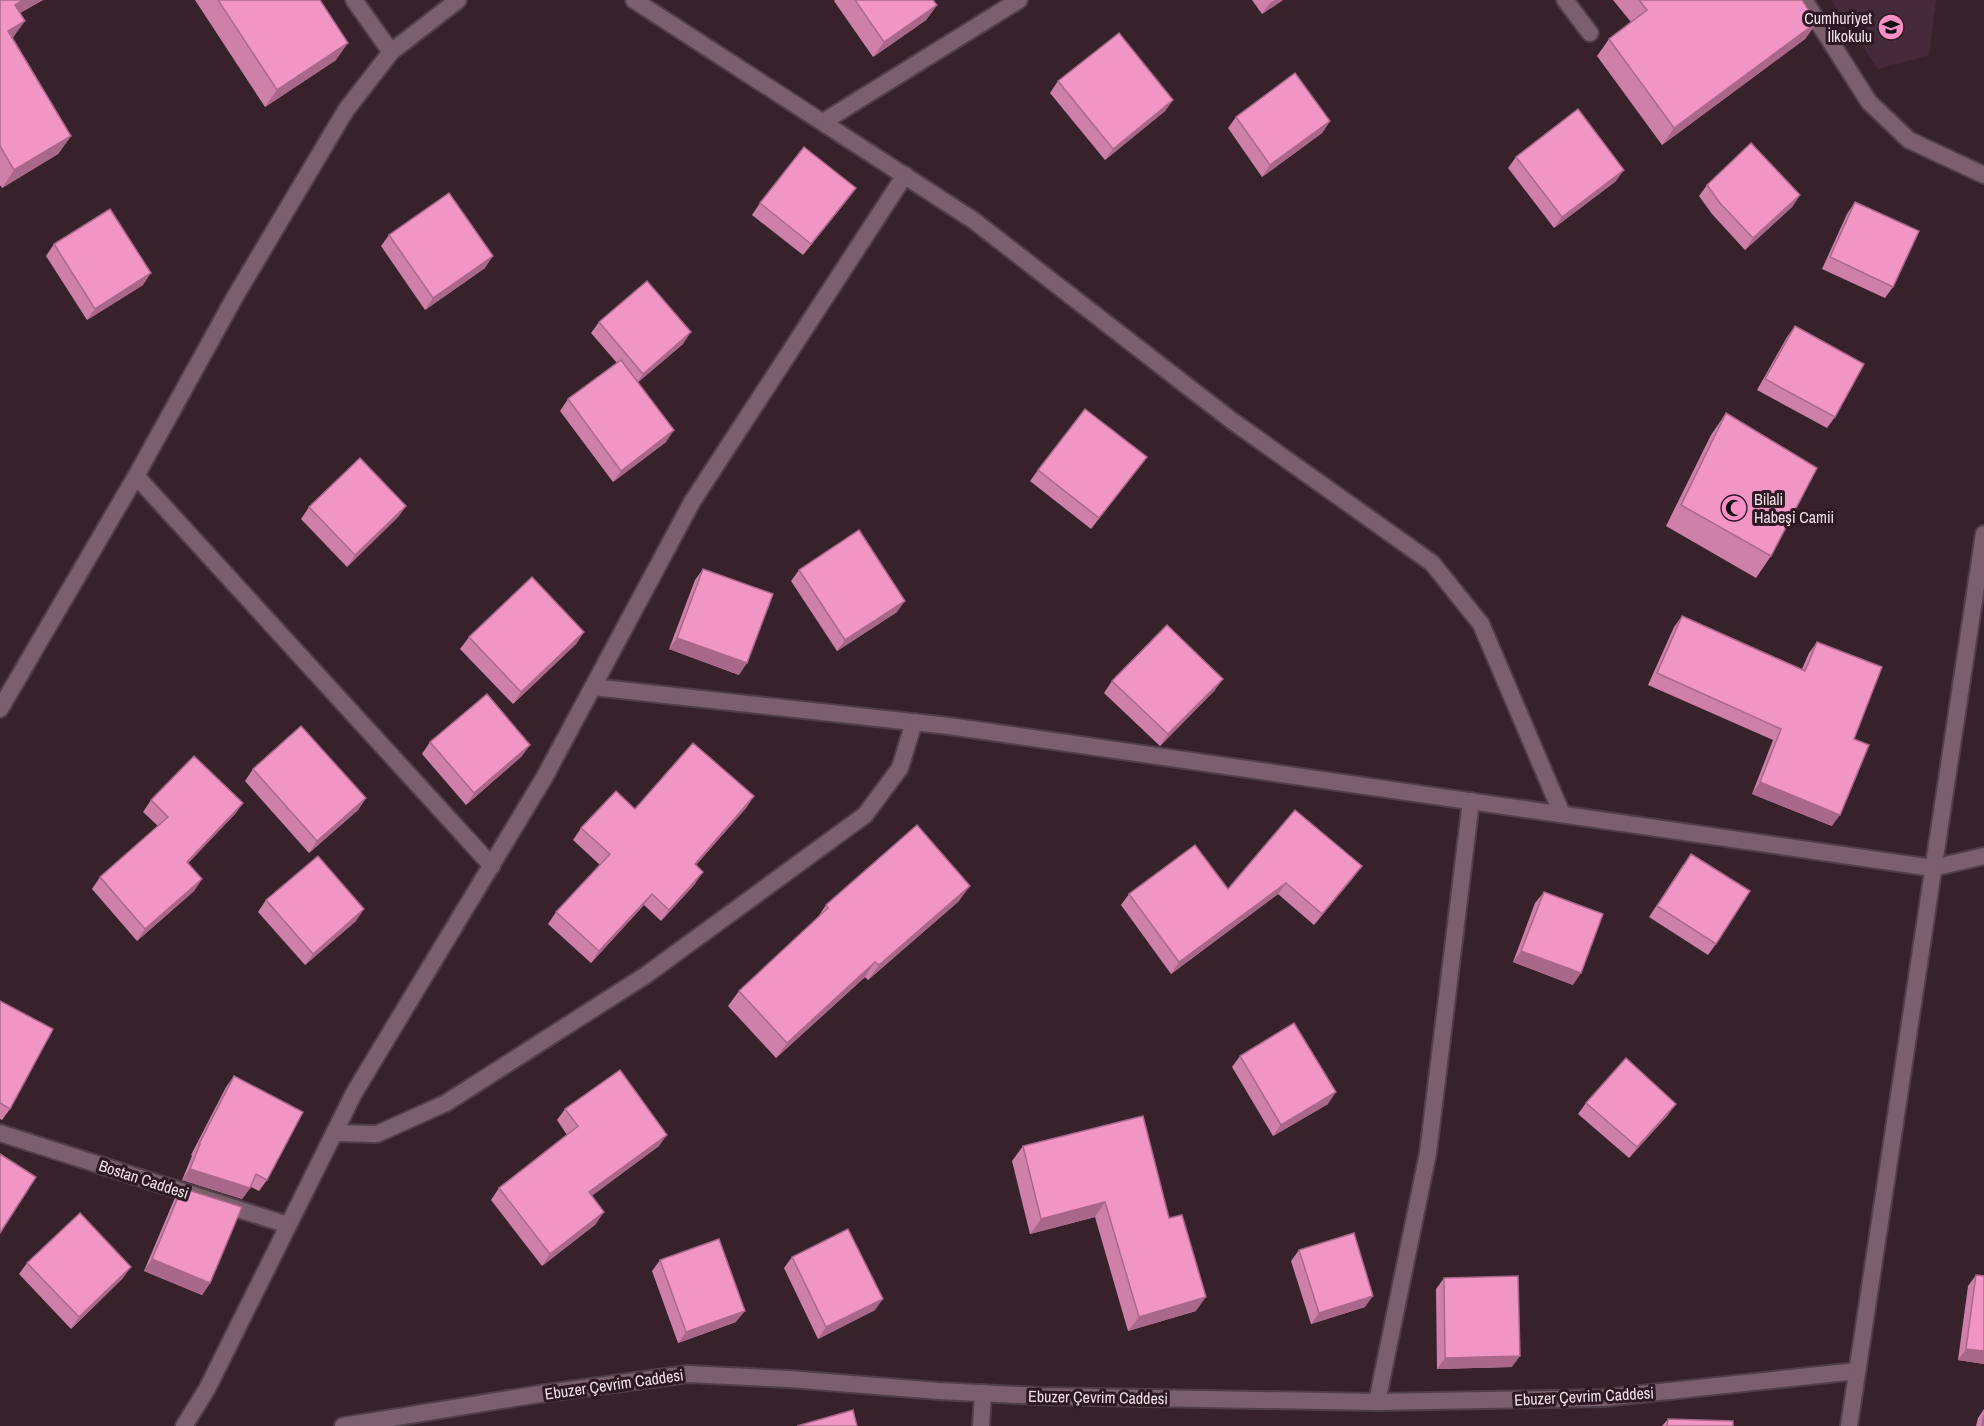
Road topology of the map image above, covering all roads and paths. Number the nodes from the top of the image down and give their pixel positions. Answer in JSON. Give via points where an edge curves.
{"nodes":[{"id":1,"x":354,"y":0,"type":"edge"},
{"id":2,"x":458,"y":0,"type":"edge"},
{"id":3,"x":634,"y":0,"type":"edge"},
{"id":4,"x":1019,"y":0,"type":"edge"},
{"id":5,"x":1564,"y":0,"type":"edge"},
{"id":6,"x":1804,"y":0,"type":"edge"},
{"id":7,"x":1590,"y":33,"type":"dead end"},
{"id":8,"x":391,"y":52,"type":"junction"},
{"id":9,"x":823,"y":122,"type":"junction"},
{"id":10,"x":905,"y":175,"type":"junction"},
{"id":11,"x":1984,"y":175,"type":"edge"},
{"id":12,"x":136,"y":476,"type":"junction"},
{"id":13,"x":1984,"y":534,"type":"edge"},
{"id":14,"x":593,"y":687,"type":"junction"},
{"id":15,"x":0,"y":709,"type":"edge"},
{"id":16,"x":914,"y":722,"type":"junction"},
{"id":17,"x":1471,"y":801,"type":"junction"},
{"id":18,"x":1562,"y":814,"type":"junction"},
{"id":19,"x":1984,"y":856,"type":"edge"},
{"id":20,"x":492,"y":866,"type":"junction"},
{"id":21,"x":1933,"y":868,"type":"junction"},
{"id":22,"x":0,"y":1133,"type":"edge"},
{"id":23,"x":334,"y":1133,"type":"junction"},
{"id":24,"x":288,"y":1225,"type":"junction"},
{"id":25,"x":1857,"y":1371,"type":"junction"},
{"id":26,"x":983,"y":1393,"type":"junction"},
{"id":27,"x":1377,"y":1402,"type":"junction"},
{"id":28,"x":184,"y":1426,"type":"edge"},
{"id":29,"x":343,"y":1426,"type":"edge"},
{"id":30,"x":981,"y":1426,"type":"edge"},
{"id":31,"x":1849,"y":1426,"type":"edge"}],
"edges":[{"from":1,"to":8,"type":"street"},
{"from":2,"to":8,"type":"street"},
{"from":3,"to":9,"type":"street"},
{"from":4,"to":9,"type":"street"},
{"from":5,"to":7,"type":"street"},
{"from":6,"to":11,"type":"street","via":[[1869,102],[1909,140]]},
{"from":8,"to":12,"type":"street","via":[[340,120],[236,295]]},
{"from":9,"to":10,"type":"street"},
{"from":10,"to":14,"type":"street","via":[[692,502]]},
{"from":10,"to":18,"type":"street","via":[[973,220],[1231,420],[1432,563],[1481,624]]},
{"from":12,"to":15,"type":"street"},
{"from":12,"to":20,"type":"street"},
{"from":13,"to":21,"type":"street"},
{"from":14,"to":16,"type":"street"},
{"from":14,"to":20,"type":"street"},
{"from":16,"to":17,"type":"street"},
{"from":16,"to":23,"type":"street","via":[[900,768],[865,815],[646,975],[446,1103],[377,1134]]},
{"from":17,"to":18,"type":"street"},
{"from":17,"to":27,"type":"street","via":[[1428,1153]]},
{"from":18,"to":21,"type":"street"},
{"from":19,"to":21,"type":"street"},
{"from":20,"to":23,"type":"street","via":[[354,1093]]},
{"from":21,"to":25,"type":"street"},
{"from":22,"to":24,"type":"street","name":"Bostan Caddesi"},
{"from":23,"to":24,"type":"street"},
{"from":24,"to":28,"type":"street","via":[[207,1389]]},
{"from":25,"to":27,"type":"street","name":"Ebuzer Çevrim Caddesi","via":[[1603,1398]]},
{"from":25,"to":31,"type":"street"},
{"from":26,"to":27,"type":"street","name":"Ebuzer Çevrim Caddesi"},
{"from":26,"to":29,"type":"street","name":"Ebuzer Çevrim Caddesi","via":[[688,1374]]},
{"from":26,"to":30,"type":"street"}]}
